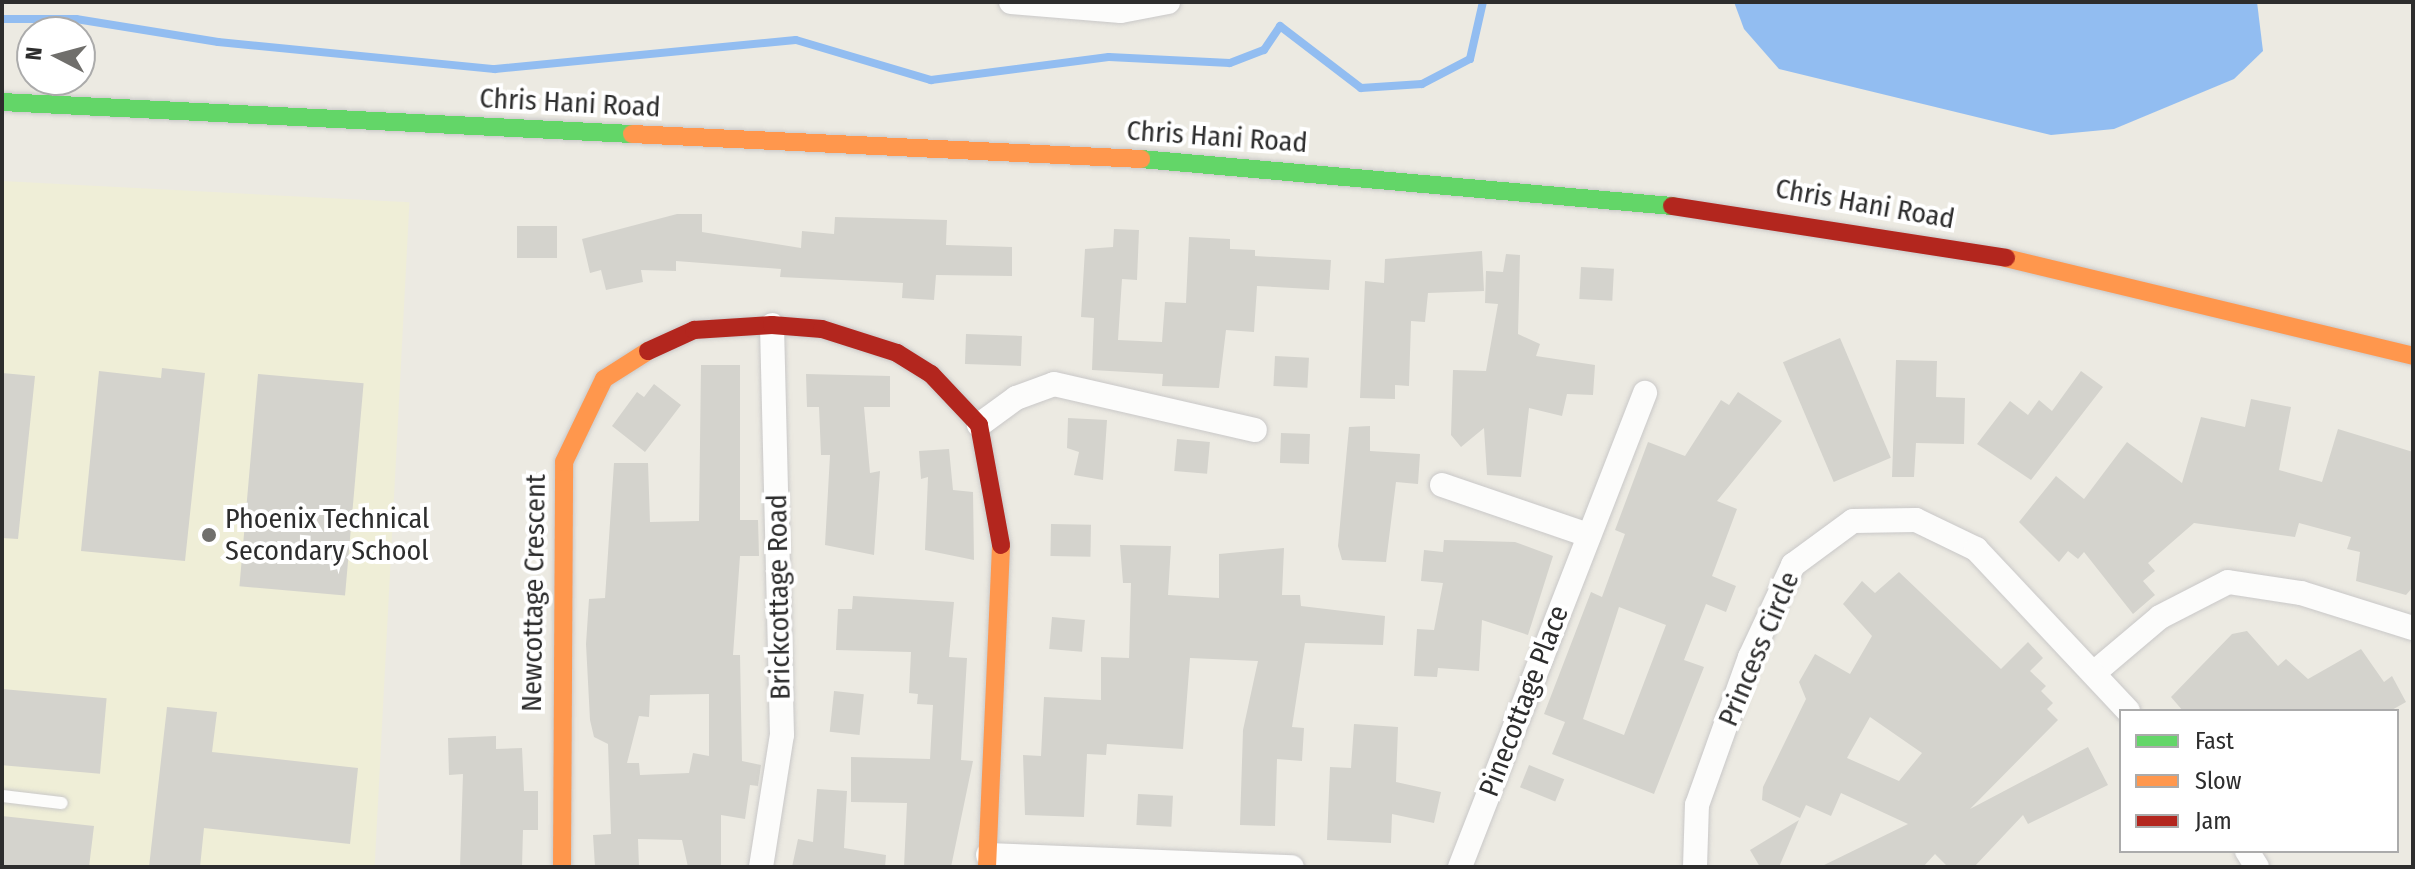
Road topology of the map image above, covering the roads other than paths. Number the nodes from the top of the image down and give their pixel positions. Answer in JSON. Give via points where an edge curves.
{"nodes":[{"id":1,"x":1011,"y":2,"type":"edge"},
{"id":2,"x":1168,"y":2,"type":"edge"},
{"id":3,"x":2,"y":102,"type":"edge"},
{"id":4,"x":772,"y":325,"type":"junction"},
{"id":5,"x":2413,"y":356,"type":"edge"},
{"id":6,"x":1645,"y":393,"type":"dead end"},
{"id":7,"x":979,"y":425,"type":"junction"},
{"id":8,"x":1255,"y":430,"type":"dead end"},
{"id":9,"x":1442,"y":485,"type":"dead end"},
{"id":10,"x":1588,"y":535,"type":"junction"},
{"id":11,"x":2413,"y":628,"type":"edge"},
{"id":12,"x":2095,"y":672,"type":"junction"},
{"id":13,"x":2126,"y":709,"type":"edge"},
{"id":14,"x":2,"y":796,"type":"edge"},
{"id":15,"x":62,"y":803,"type":"dead end"},
{"id":16,"x":987,"y":861,"type":"edge"},
{"id":17,"x":562,"y":867,"type":"edge"},
{"id":18,"x":761,"y":867,"type":"edge"},
{"id":19,"x":1292,"y":867,"type":"edge"},
{"id":20,"x":1460,"y":867,"type":"edge"},
{"id":21,"x":1695,"y":867,"type":"edge"}],
"edges":[{"from":1,"to":2,"type":"street","via":[[1121,11]]},
{"from":3,"to":5,"type":"main road","name":"Chris Hani Road","via":[[1137,159],[1592,196],[1751,213],[2061,267]]},
{"from":4,"to":7,"type":"main road","name":"Newcottage Crescent","via":[[822,329],[897,353],[931,374]]},
{"from":4,"to":17,"type":"main road","name":"Newcottage Crescent","via":[[694,330],[634,357],[604,379],[564,462]]},
{"from":4,"to":18,"type":"street","name":"Brickcottage Road","via":[[782,735]]},
{"from":6,"to":10,"type":"street","name":"Pinecottage Place"},
{"from":7,"to":8,"type":"street","via":[[1016,398],[1054,384]]},
{"from":7,"to":16,"type":"main road","via":[[1000,524],[1003,597]]},
{"from":9,"to":10,"type":"street"},
{"from":10,"to":20,"type":"street","name":"Pinecottage Place"},
{"from":11,"to":12,"type":"street","via":[[2301,593],[2228,582],[2160,617]]},
{"from":12,"to":13,"type":"street","name":"Princess Circle"},
{"from":12,"to":21,"type":"street","name":"Princess Circle","via":[[1955,535],[1916,520],[1853,521],[1793,565],[1750,657],[1697,805]]},
{"from":14,"to":15,"type":"lane"},
{"from":16,"to":19,"type":"street"}]}
